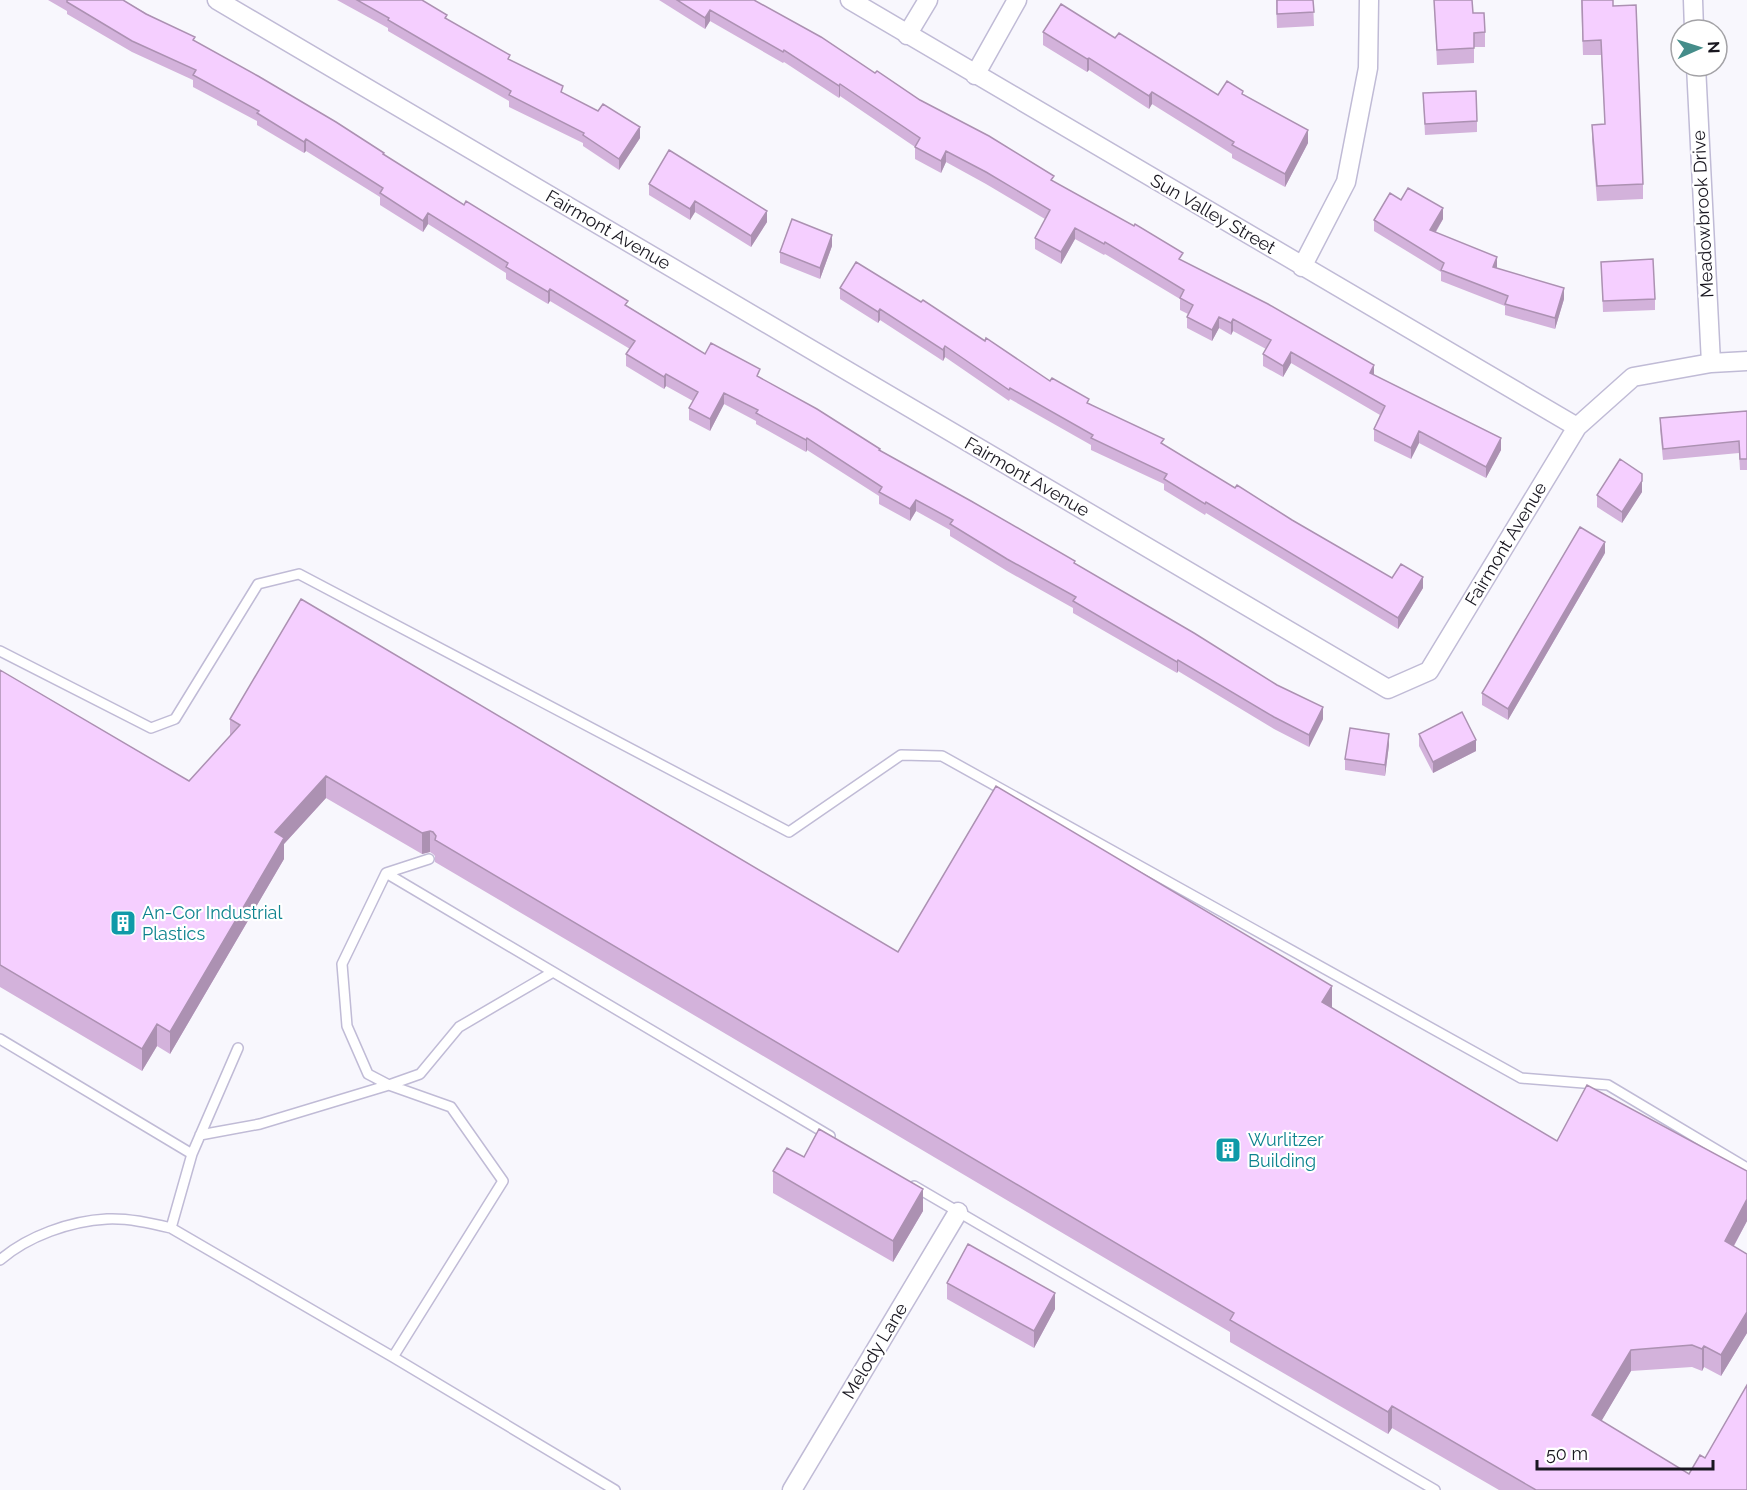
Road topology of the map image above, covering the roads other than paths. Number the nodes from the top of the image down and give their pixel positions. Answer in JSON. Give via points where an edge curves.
{"nodes":[{"id":1,"x":218,"y":0,"type":"edge"},
{"id":2,"x":850,"y":0,"type":"edge"},
{"id":3,"x":928,"y":0,"type":"edge"},
{"id":4,"x":1017,"y":0,"type":"edge"},
{"id":5,"x":1369,"y":0,"type":"edge"},
{"id":6,"x":1693,"y":0,"type":"edge"},
{"id":7,"x":1694,"y":18,"type":"edge"},
{"id":8,"x":907,"y":35,"type":"junction"},
{"id":9,"x":975,"y":75,"type":"junction"},
{"id":10,"x":1697,"y":78,"type":"edge"},
{"id":11,"x":1302,"y":267,"type":"junction"},
{"id":12,"x":1747,"y":361,"type":"edge"},
{"id":13,"x":1711,"y":363,"type":"junction"},
{"id":14,"x":1576,"y":427,"type":"junction"},
{"id":15,"x":0,"y":651,"type":"edge"},
{"id":16,"x":429,"y":859,"type":"dead end"},
{"id":17,"x":386,"y":873,"type":"junction"},
{"id":18,"x":553,"y":972,"type":"junction"},
{"id":19,"x":0,"y":1039,"type":"edge"},
{"id":20,"x":238,"y":1048,"type":"dead end"},
{"id":21,"x":389,"y":1085,"type":"junction"},
{"id":22,"x":200,"y":1135,"type":"junction"},
{"id":23,"x":837,"y":1140,"type":"edge"},
{"id":24,"x":192,"y":1154,"type":"junction"},
{"id":25,"x":1747,"y":1167,"type":"edge"},
{"id":26,"x":908,"y":1182,"type":"edge"},
{"id":27,"x":958,"y":1212,"type":"junction"},
{"id":28,"x":171,"y":1228,"type":"junction"},
{"id":29,"x":0,"y":1260,"type":"edge"},
{"id":30,"x":393,"y":1357,"type":"junction"},
{"id":31,"x":615,"y":1490,"type":"edge"},
{"id":32,"x":792,"y":1490,"type":"edge"},
{"id":33,"x":1435,"y":1490,"type":"edge"}],
"edges":[{"from":1,"to":14,"type":"street","name":"Fairmont Avenue","via":[[1388,689],[1429,671]]},
{"from":2,"to":8,"type":"street","name":"Sun Valley Street"},
{"from":3,"to":8,"type":"street"},
{"from":4,"to":9,"type":"street"},
{"from":5,"to":11,"type":"street","via":[[1368,68],[1346,182]]},
{"from":6,"to":7,"type":"street"},
{"from":8,"to":9,"type":"street","name":"Sun Valley Street"},
{"from":9,"to":11,"type":"street","name":"Sun Valley Street"},
{"from":10,"to":13,"type":"street","name":"Meadowbrook Drive"},
{"from":11,"to":14,"type":"street","name":"Sun Valley Street"},
{"from":12,"to":13,"type":"street","name":"Fairmont Avenue"},
{"from":13,"to":14,"type":"street","name":"Fairmont Avenue","via":[[1633,377]]},
{"from":15,"to":25,"type":"lane","via":[[151,728],[175,719],[258,584],[299,574],[789,832],[901,755],[942,756],[1521,1078],[1608,1086]]},
{"from":16,"to":17,"type":"lane"},
{"from":17,"to":18,"type":"lane"},
{"from":17,"to":21,"type":"lane","via":[[342,964],[347,1026],[368,1074]]},
{"from":18,"to":21,"type":"lane","via":[[459,1027],[420,1074]]},
{"from":18,"to":23,"type":"lane"},
{"from":19,"to":24,"type":"lane"},
{"from":20,"to":22,"type":"lane"},
{"from":21,"to":22,"type":"lane","via":[[260,1124]]},
{"from":21,"to":30,"type":"lane","via":[[451,1107],[503,1181]]},
{"from":22,"to":24,"type":"lane"},
{"from":24,"to":28,"type":"lane"},
{"from":26,"to":27,"type":"lane"},
{"from":27,"to":32,"type":"street","name":"Melody Lane"},
{"from":27,"to":33,"type":"lane"},
{"from":28,"to":29,"type":"lane","via":[[107,1219],[80,1224],[43,1234]]},
{"from":28,"to":30,"type":"lane"},
{"from":30,"to":31,"type":"lane"}]}
